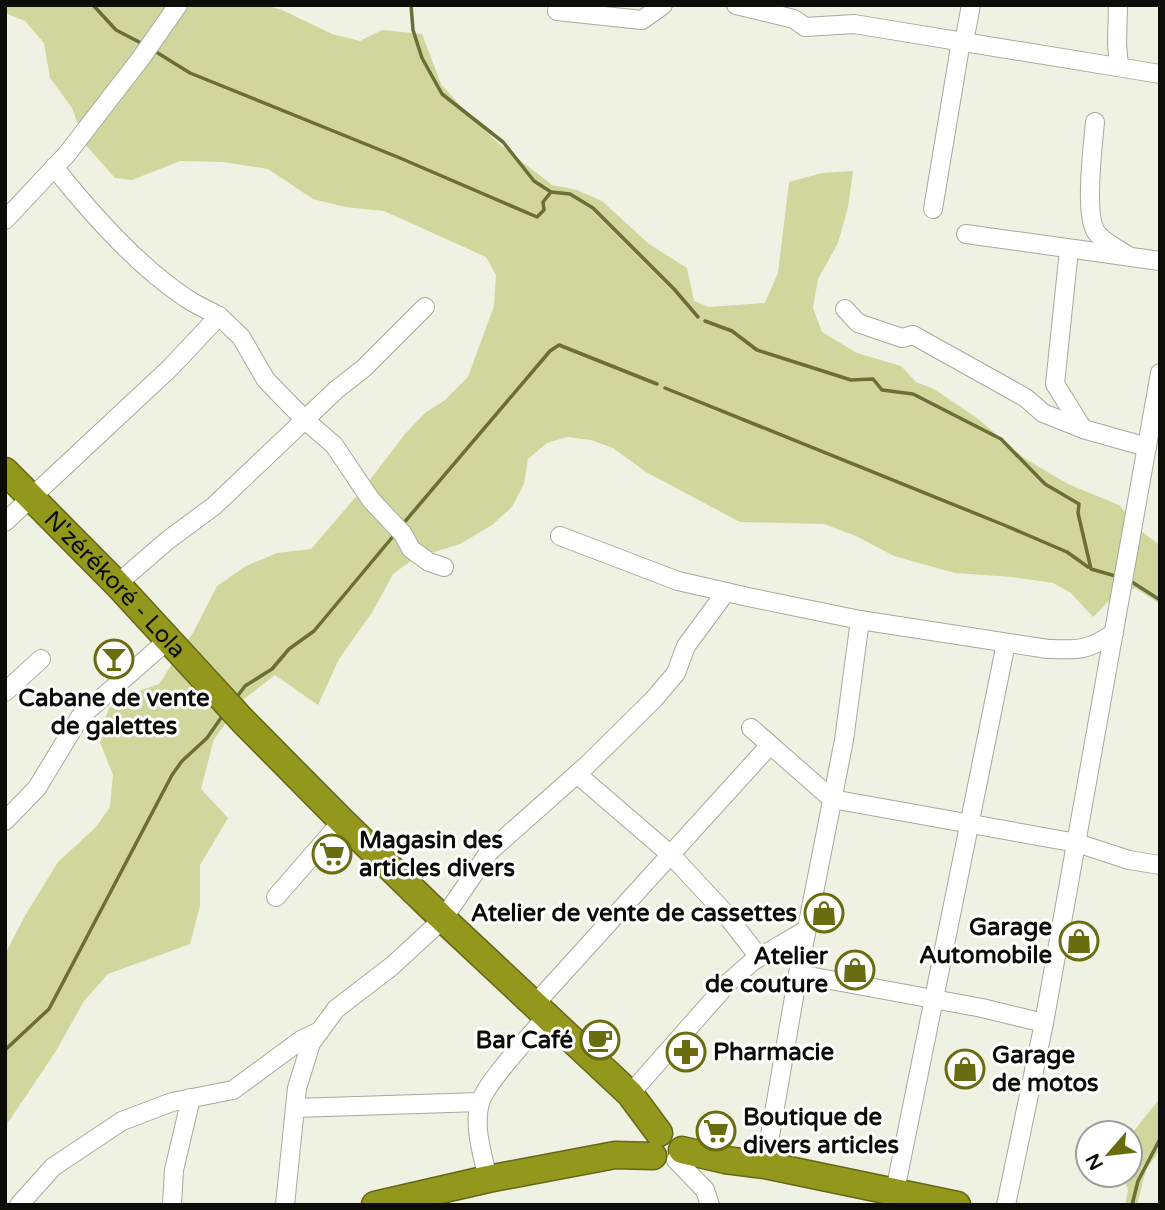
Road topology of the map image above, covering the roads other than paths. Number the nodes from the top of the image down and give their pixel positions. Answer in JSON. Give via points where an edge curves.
{"nodes":[{"id":1,"x":178,"y":5,"type":"edge"},
{"id":2,"x":663,"y":5,"type":"edge"},
{"id":3,"x":736,"y":5,"type":"edge"},
{"id":4,"x":971,"y":5,"type":"edge"},
{"id":5,"x":1118,"y":5,"type":"edge"},
{"id":6,"x":557,"y":11,"type":"dead end"},
{"id":7,"x":797,"y":12,"type":"edge"},
{"id":8,"x":962,"y":42,"type":"junction"},
{"id":9,"x":1119,"y":66,"type":"junction"},
{"id":10,"x":1160,"y":74,"type":"edge"},
{"id":11,"x":1095,"y":122,"type":"dead end"},
{"id":12,"x":54,"y":167,"type":"junction"},
{"id":13,"x":933,"y":209,"type":"dead end"},
{"id":14,"x":5,"y":220,"type":"edge"},
{"id":15,"x":966,"y":234,"type":"dead end"},
{"id":16,"x":1069,"y":250,"type":"junction"},
{"id":17,"x":1130,"y":257,"type":"junction"},
{"id":18,"x":1160,"y":261,"type":"edge"},
{"id":19,"x":425,"y":307,"type":"dead end"},
{"id":20,"x":845,"y":309,"type":"dead end"},
{"id":21,"x":219,"y":316,"type":"junction"},
{"id":22,"x":1160,"y":373,"type":"edge"},
{"id":23,"x":304,"y":420,"type":"junction"},
{"id":24,"x":1083,"y":429,"type":"junction"},
{"id":25,"x":1151,"y":456,"type":"edge"},
{"id":26,"x":5,"y":471,"type":"edge"},
{"id":27,"x":32,"y":498,"type":"junction"},
{"id":28,"x":5,"y":522,"type":"edge"},
{"id":29,"x":560,"y":536,"type":"dead end"},
{"id":30,"x":444,"y":567,"type":"dead end"},
{"id":31,"x":117,"y":584,"type":"junction"},
{"id":32,"x":726,"y":592,"type":"junction"},
{"id":33,"x":860,"y":620,"type":"junction"},
{"id":34,"x":1114,"y":633,"type":"junction"},
{"id":35,"x":168,"y":640,"type":"junction"},
{"id":36,"x":1006,"y":643,"type":"junction"},
{"id":37,"x":41,"y":659,"type":"dead end"},
{"id":38,"x":5,"y":692,"type":"edge"},
{"id":39,"x":751,"y":728,"type":"dead end"},
{"id":40,"x":769,"y":745,"type":"junction"},
{"id":41,"x":577,"y":775,"type":"junction"},
{"id":42,"x":832,"y":799,"type":"junction"},
{"id":43,"x":5,"y":821,"type":"edge"},
{"id":44,"x":342,"y":821,"type":"junction"},
{"id":45,"x":969,"y":823,"type":"junction"},
{"id":46,"x":1077,"y":843,"type":"junction"},
{"id":47,"x":671,"y":855,"type":"junction"},
{"id":48,"x":1160,"y":865,"type":"edge"},
{"id":49,"x":276,"y":897,"type":"dead end"},
{"id":50,"x":443,"y":919,"type":"junction"},
{"id":51,"x":806,"y":930,"type":"junction"},
{"id":52,"x":759,"y":957,"type":"junction"},
{"id":53,"x":798,"y":974,"type":"junction"},
{"id":54,"x":935,"y":999,"type":"junction"},
{"id":55,"x":541,"y":1010,"type":"junction"},
{"id":56,"x":1044,"y":1023,"type":"junction"},
{"id":57,"x":320,"y":1031,"type":"junction"},
{"id":58,"x":630,"y":1094,"type":"junction"},
{"id":59,"x":191,"y":1098,"type":"junction"},
{"id":60,"x":480,"y":1102,"type":"junction"},
{"id":61,"x":295,"y":1108,"type":"junction"},
{"id":62,"x":668,"y":1150,"type":"junction"},
{"id":63,"x":765,"y":1165,"type":"junction"},
{"id":64,"x":488,"y":1179,"type":"junction"},
{"id":65,"x":895,"y":1191,"type":"junction"},
{"id":66,"x":19,"y":1205,"type":"edge"},
{"id":67,"x":172,"y":1205,"type":"edge"},
{"id":68,"x":285,"y":1205,"type":"edge"},
{"id":69,"x":375,"y":1205,"type":"edge"},
{"id":70,"x":710,"y":1205,"type":"edge"},
{"id":71,"x":957,"y":1205,"type":"edge"},
{"id":72,"x":1006,"y":1205,"type":"edge"}],
"edges":[{"from":1,"to":12,"type":"street"},
{"from":2,"to":6,"type":"street","via":[[642,20]]},
{"from":3,"to":7,"type":"street"},
{"from":4,"to":8,"type":"street"},
{"from":5,"to":9,"type":"street"},
{"from":7,"to":8,"type":"street","via":[[805,27],[854,24]]},
{"from":8,"to":9,"type":"street"},
{"from":8,"to":13,"type":"street"},
{"from":9,"to":10,"type":"street"},
{"from":11,"to":17,"type":"street","via":[[1092,222],[1097,234]]},
{"from":12,"to":14,"type":"street"},
{"from":12,"to":21,"type":"street","via":[[141,262],[185,298]]},
{"from":15,"to":16,"type":"street"},
{"from":16,"to":17,"type":"street"},
{"from":16,"to":24,"type":"street","via":[[1055,384]]},
{"from":17,"to":18,"type":"street"},
{"from":19,"to":23,"type":"street"},
{"from":20,"to":24,"type":"street","via":[[858,323],[902,338],[913,335],[1026,398],[1043,413]]},
{"from":21,"to":23,"type":"street","via":[[241,337],[266,380]]},
{"from":21,"to":27,"type":"street"},
{"from":22,"to":25,"type":"street"},
{"from":23,"to":30,"type":"street","via":[[334,445],[411,549]]},
{"from":23,"to":31,"type":"street","via":[[214,506]]},
{"from":24,"to":25,"type":"street"},
{"from":25,"to":34,"type":"street"},
{"from":26,"to":27,"type":"highway","name":"N'zérékoré - Lola"},
{"from":27,"to":28,"type":"street"},
{"from":27,"to":31,"type":"highway","name":"N'zérékoré - Lola"},
{"from":29,"to":32,"type":"street","via":[[678,581]]},
{"from":31,"to":35,"type":"highway","name":"N'zérékoré - Lola"},
{"from":32,"to":33,"type":"street"},
{"from":32,"to":41,"type":"street","via":[[686,646],[676,673]]},
{"from":33,"to":36,"type":"street"},
{"from":33,"to":42,"type":"street"},
{"from":34,"to":36,"type":"street","via":[[1095,646],[1078,650]]},
{"from":34,"to":46,"type":"street"},
{"from":35,"to":43,"type":"street","via":[[80,717],[37,788]]},
{"from":35,"to":44,"type":"highway","name":"N'zérékoré - Lola"},
{"from":36,"to":45,"type":"street"},
{"from":37,"to":38,"type":"street"},
{"from":39,"to":40,"type":"street"},
{"from":40,"to":42,"type":"street"},
{"from":40,"to":47,"type":"street"},
{"from":41,"to":47,"type":"street"},
{"from":41,"to":50,"type":"street","via":[[489,852]]},
{"from":42,"to":45,"type":"street"},
{"from":42,"to":51,"type":"street"},
{"from":44,"to":49,"type":"street"},
{"from":44,"to":50,"type":"highway"},
{"from":45,"to":46,"type":"street"},
{"from":45,"to":54,"type":"street"},
{"from":46,"to":48,"type":"street"},
{"from":46,"to":56,"type":"street"},
{"from":47,"to":52,"type":"street"},
{"from":47,"to":55,"type":"street"},
{"from":50,"to":55,"type":"highway"},
{"from":50,"to":57,"type":"street","via":[[336,1009]]},
{"from":51,"to":52,"type":"street"},
{"from":51,"to":53,"type":"street"},
{"from":52,"to":58,"type":"street","via":[[729,982]]},
{"from":53,"to":54,"type":"street"},
{"from":53,"to":63,"type":"street"},
{"from":54,"to":56,"type":"street"},
{"from":54,"to":65,"type":"street"},
{"from":55,"to":58,"type":"highway"},
{"from":55,"to":60,"type":"street"},
{"from":56,"to":72,"type":"street"},
{"from":57,"to":59,"type":"street","via":[[300,1040],[233,1090]]},
{"from":57,"to":61,"type":"street","via":[[311,1043]]},
{"from":58,"to":62,"type":"highway"},
{"from":59,"to":66,"type":"street","via":[[122,1121],[53,1167]]},
{"from":59,"to":67,"type":"street","via":[[174,1170]]},
{"from":60,"to":61,"type":"street"},
{"from":60,"to":64,"type":"street","via":[[478,1124]]},
{"from":61,"to":68,"type":"street"},
{"from":62,"to":63,"type":"highway"},
{"from":62,"to":64,"type":"highway","via":[[615,1154]]},
{"from":62,"to":70,"type":"street","via":[[705,1190]]},
{"from":63,"to":65,"type":"highway"},
{"from":64,"to":69,"type":"highway"},
{"from":65,"to":71,"type":"highway"}]}
